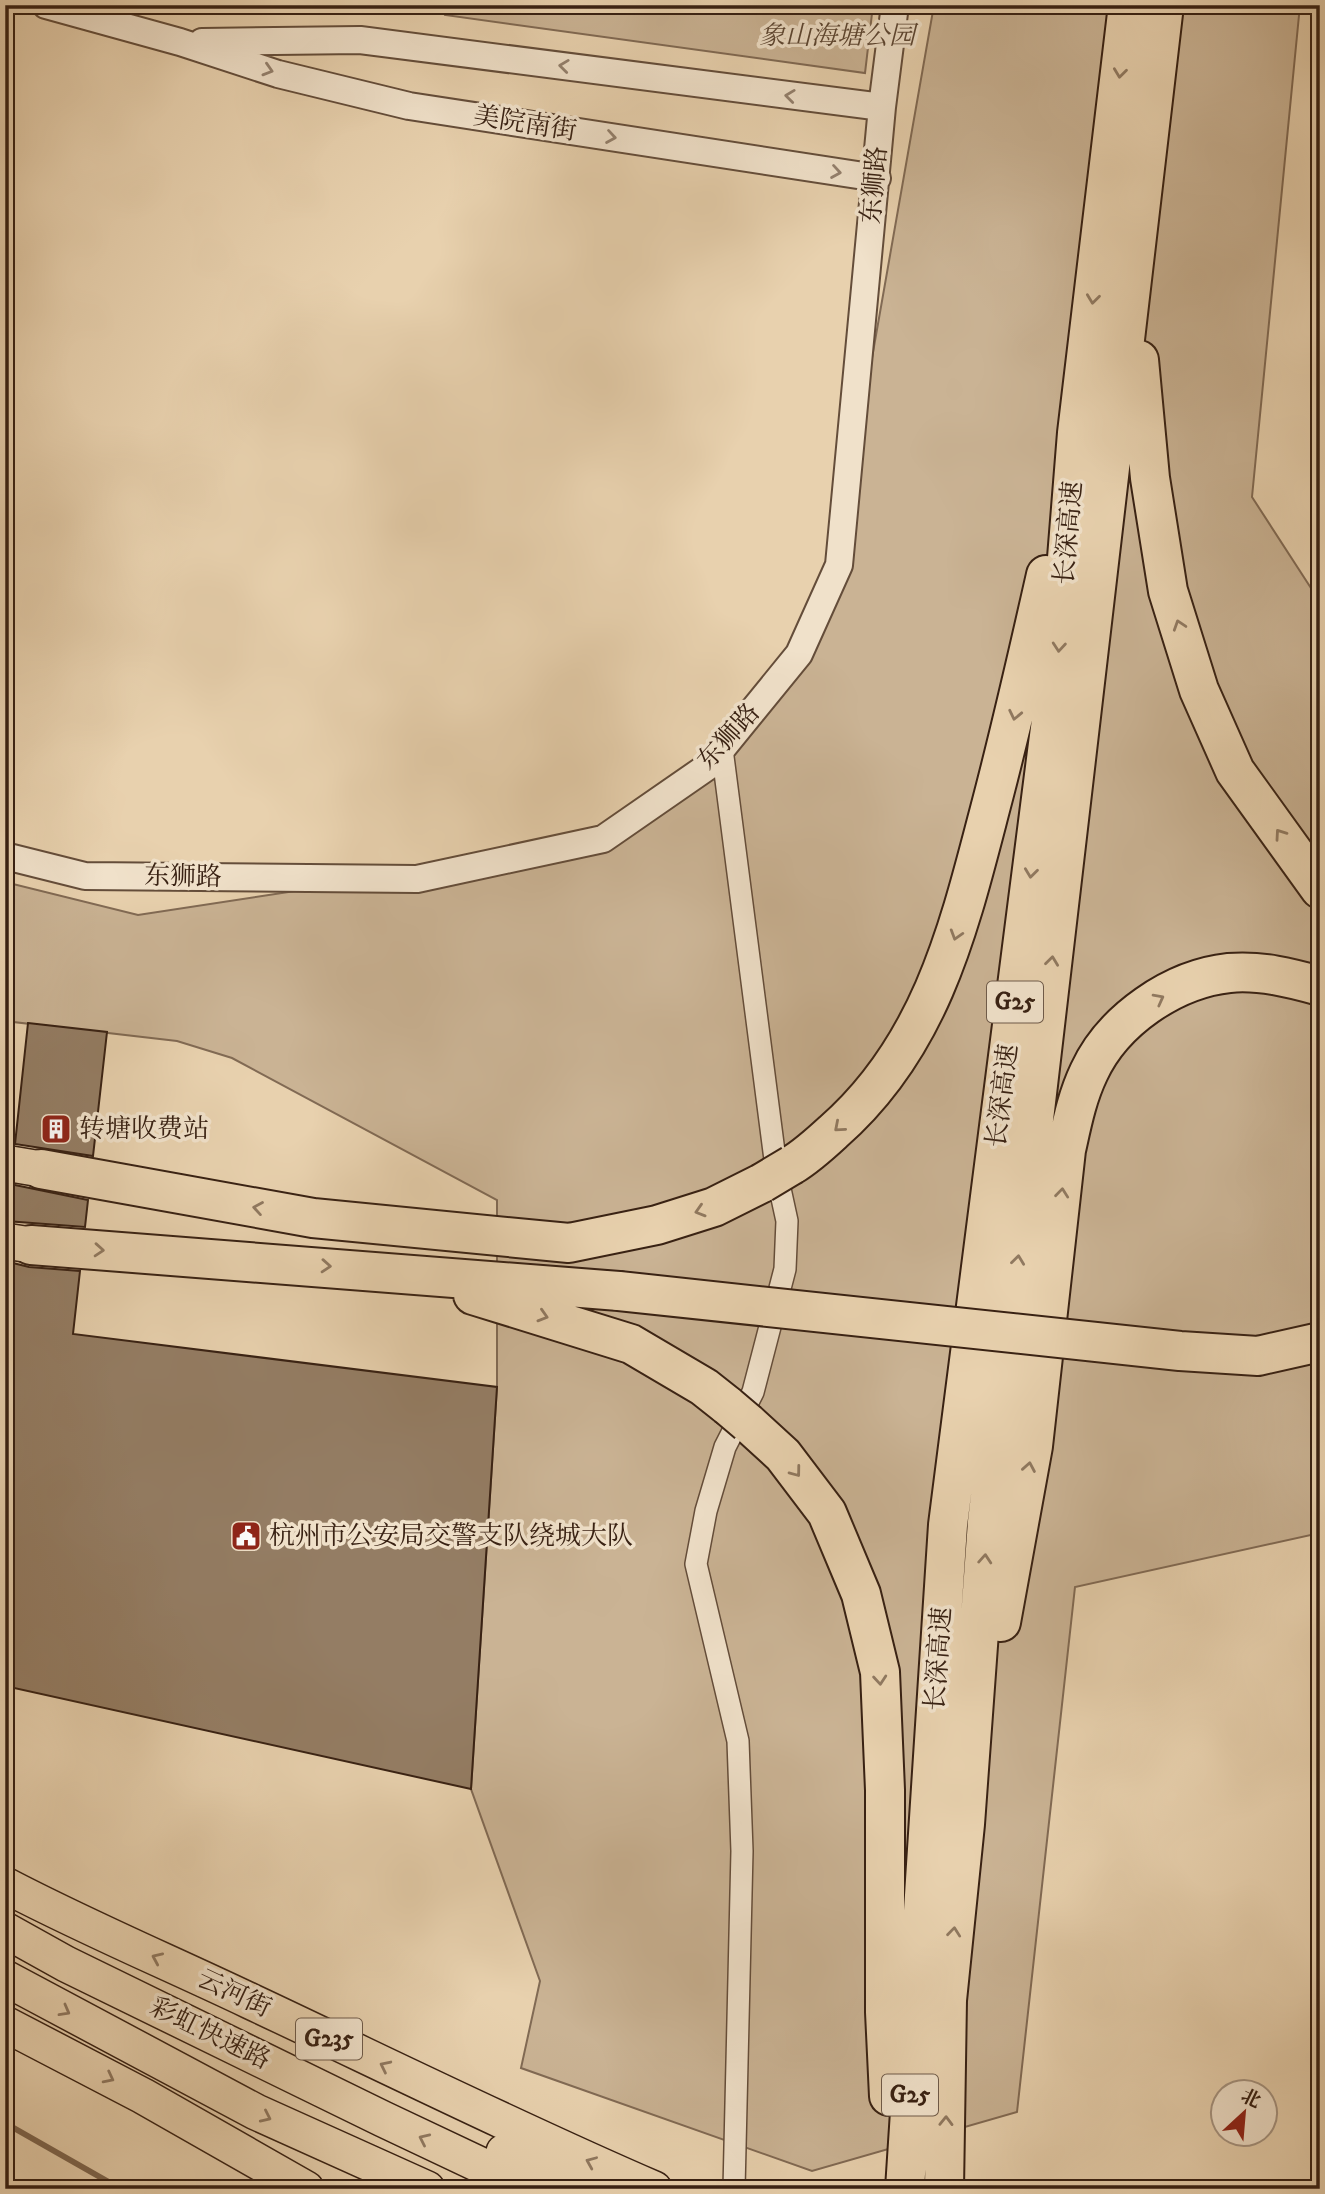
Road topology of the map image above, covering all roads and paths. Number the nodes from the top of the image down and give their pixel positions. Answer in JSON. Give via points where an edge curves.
{"nodes":[{"id":1,"x":46,"y":5,"type":"edge"},
{"id":2,"x":895,"y":5,"type":"edge"},
{"id":3,"x":1128,"y":5,"type":"edge"},
{"id":4,"x":1164,"y":5,"type":"edge"},
{"id":5,"x":180,"y":42,"type":"junction"},
{"id":6,"x":882,"y":107,"type":"junction"},
{"id":7,"x":877,"y":178,"type":"junction"},
{"id":8,"x":1132,"y":281,"type":"junction"},
{"id":9,"x":1077,"y":433,"type":"junction"},
{"id":10,"x":722,"y":749,"type":"junction"},
{"id":11,"x":5,"y":856,"type":"edge"},
{"id":12,"x":1320,"y":890,"type":"edge"},
{"id":13,"x":1320,"y":986,"type":"edge"},
{"id":14,"x":23,"y":1166,"type":"edge"},
{"id":15,"x":313,"y":1218,"type":"junction"},
{"id":16,"x":18,"y":1243,"type":"edge"},
{"id":17,"x":383,"y":1271,"type":"junction"},
{"id":18,"x":620,"y":1280,"type":"junction"},
{"id":19,"x":1320,"y":1324,"type":"edge"},
{"id":20,"x":1320,"y":1342,"type":"edge"},
{"id":21,"x":965,"y":1824,"type":"junction"},
{"id":22,"x":5,"y":1885,"type":"edge"},
{"id":23,"x":5,"y":1930,"type":"edge"},
{"id":24,"x":5,"y":1978,"type":"edge"},
{"id":25,"x":916,"y":2004,"type":"junction"},
{"id":26,"x":163,"y":2011,"type":"junction"},
{"id":27,"x":5,"y":2024,"type":"edge"},
{"id":28,"x":313,"y":2139,"type":"junction"},
{"id":29,"x":306,"y":2189,"type":"edge"},
{"id":30,"x":381,"y":2189,"type":"edge"},
{"id":31,"x":428,"y":2189,"type":"edge"},
{"id":32,"x":531,"y":2189,"type":"edge"},
{"id":33,"x":588,"y":2189,"type":"edge"},
{"id":34,"x":654,"y":2189,"type":"edge"},
{"id":35,"x":734,"y":2189,"type":"edge"},
{"id":36,"x":893,"y":2189,"type":"edge"},
{"id":37,"x":905,"y":2189,"type":"edge"},
{"id":38,"x":944,"y":2189,"type":"edge"}],
"edges":[{"from":1,"to":5,"type":"street","name":"美院南街"},
{"from":2,"to":6,"type":"street","name":"东狮路"},
{"from":3,"to":9,"type":"highway","name":"长深高速","number":"G25","one_way":true},
{"from":4,"to":8,"type":"highway","name":"长深高速","number":"G25"},
{"from":6,"to":5,"type":"street","name":"美院南街","one_way":true,"via":[[360,40]]},
{"from":5,"to":7,"type":"street","name":"美院南街","one_way":true,"via":[[278,74],[410,106]]},
{"from":6,"to":7,"type":"street","name":"东狮路"},
{"from":7,"to":10,"type":"street","name":"东狮路","via":[[839,565],[799,654]]},
{"from":12,"to":8,"type":"highway","one_way":true,"via":[[1235,771],[1199,690],[1166,579],[1150,478]]},
{"from":21,"to":8,"type":"highway","name":"长深高速","number":"G25","one_way":true,"via":[[987,1522]]},
{"from":9,"to":15,"type":"highway","one_way":true,"via":[[1012,729],[953,945],[900,1055],[860,1108],[803,1158],[714,1207],[657,1225],[569,1243]]},
{"from":9,"to":25,"type":"highway","name":"长深高速","number":"G25","one_way":true,"via":[[1059,658],[948,1525]]},
{"from":10,"to":11,"type":"street","name":"东狮路","via":[[707,766],[604,839],[417,879],[85,876]]},
{"from":10,"to":35,"type":"street","via":[[775,1162],[787,1222],[785,1269],[753,1392],[725,1447],[696,1564],[738,1741],[742,1851]]},
{"from":21,"to":13,"type":"highway","one_way":true,"via":[[1033,1446],[1066,1150],[1076,1104],[1090,1070],[1110,1038],[1150,1003],[1189,983],[1230,973],[1276,975]]},
{"from":15,"to":14,"type":"highway","one_way":true},
{"from":15,"to":18,"type":"highway","via":[[480,1260]]},
{"from":16,"to":17,"type":"highway","one_way":true},
{"from":17,"to":18,"type":"highway"},
{"from":17,"to":25,"type":"highway","one_way":true,"via":[[631,1343],[704,1387],[738,1415],[783,1455],[827,1513],[861,1594],[880,1672],[885,1790]]},
{"from":18,"to":19,"type":"highway","via":[[898,1302],[1207,1334],[1275,1335]]},
{"from":18,"to":20,"type":"highway","bridge":true,"via":[[1180,1351],[1258,1356]]},
{"from":25,"to":21,"type":"highway","name":"长深高速","number":"G25","one_way":true},
{"from":34,"to":22,"type":"highway","name":"云河街","number":"G235","one_way":true,"via":[[545,2142]]},
{"from":23,"to":26,"type":"highway","name":"彩虹快速路","number":"G235"},
{"from":24,"to":28,"type":"highway","name":"彩虹快速路","one_way":true},
{"from":25,"to":36,"type":"highway"},
{"from":25,"to":37,"type":"highway","name":"长深高速","number":"G25"},
{"from":38,"to":25,"type":"highway","name":"长深高速","number":"G25","one_way":true},
{"from":32,"to":26,"type":"highway","name":"彩虹快速路","number":"G235","one_way":true},
{"from":26,"to":33,"type":"highway","via":[[277,2042]]},
{"from":27,"to":29,"type":"highway","one_way":true},
{"from":28,"to":30,"type":"highway"},
{"from":28,"to":31,"type":"highway","name":"彩虹快速路"}]}
